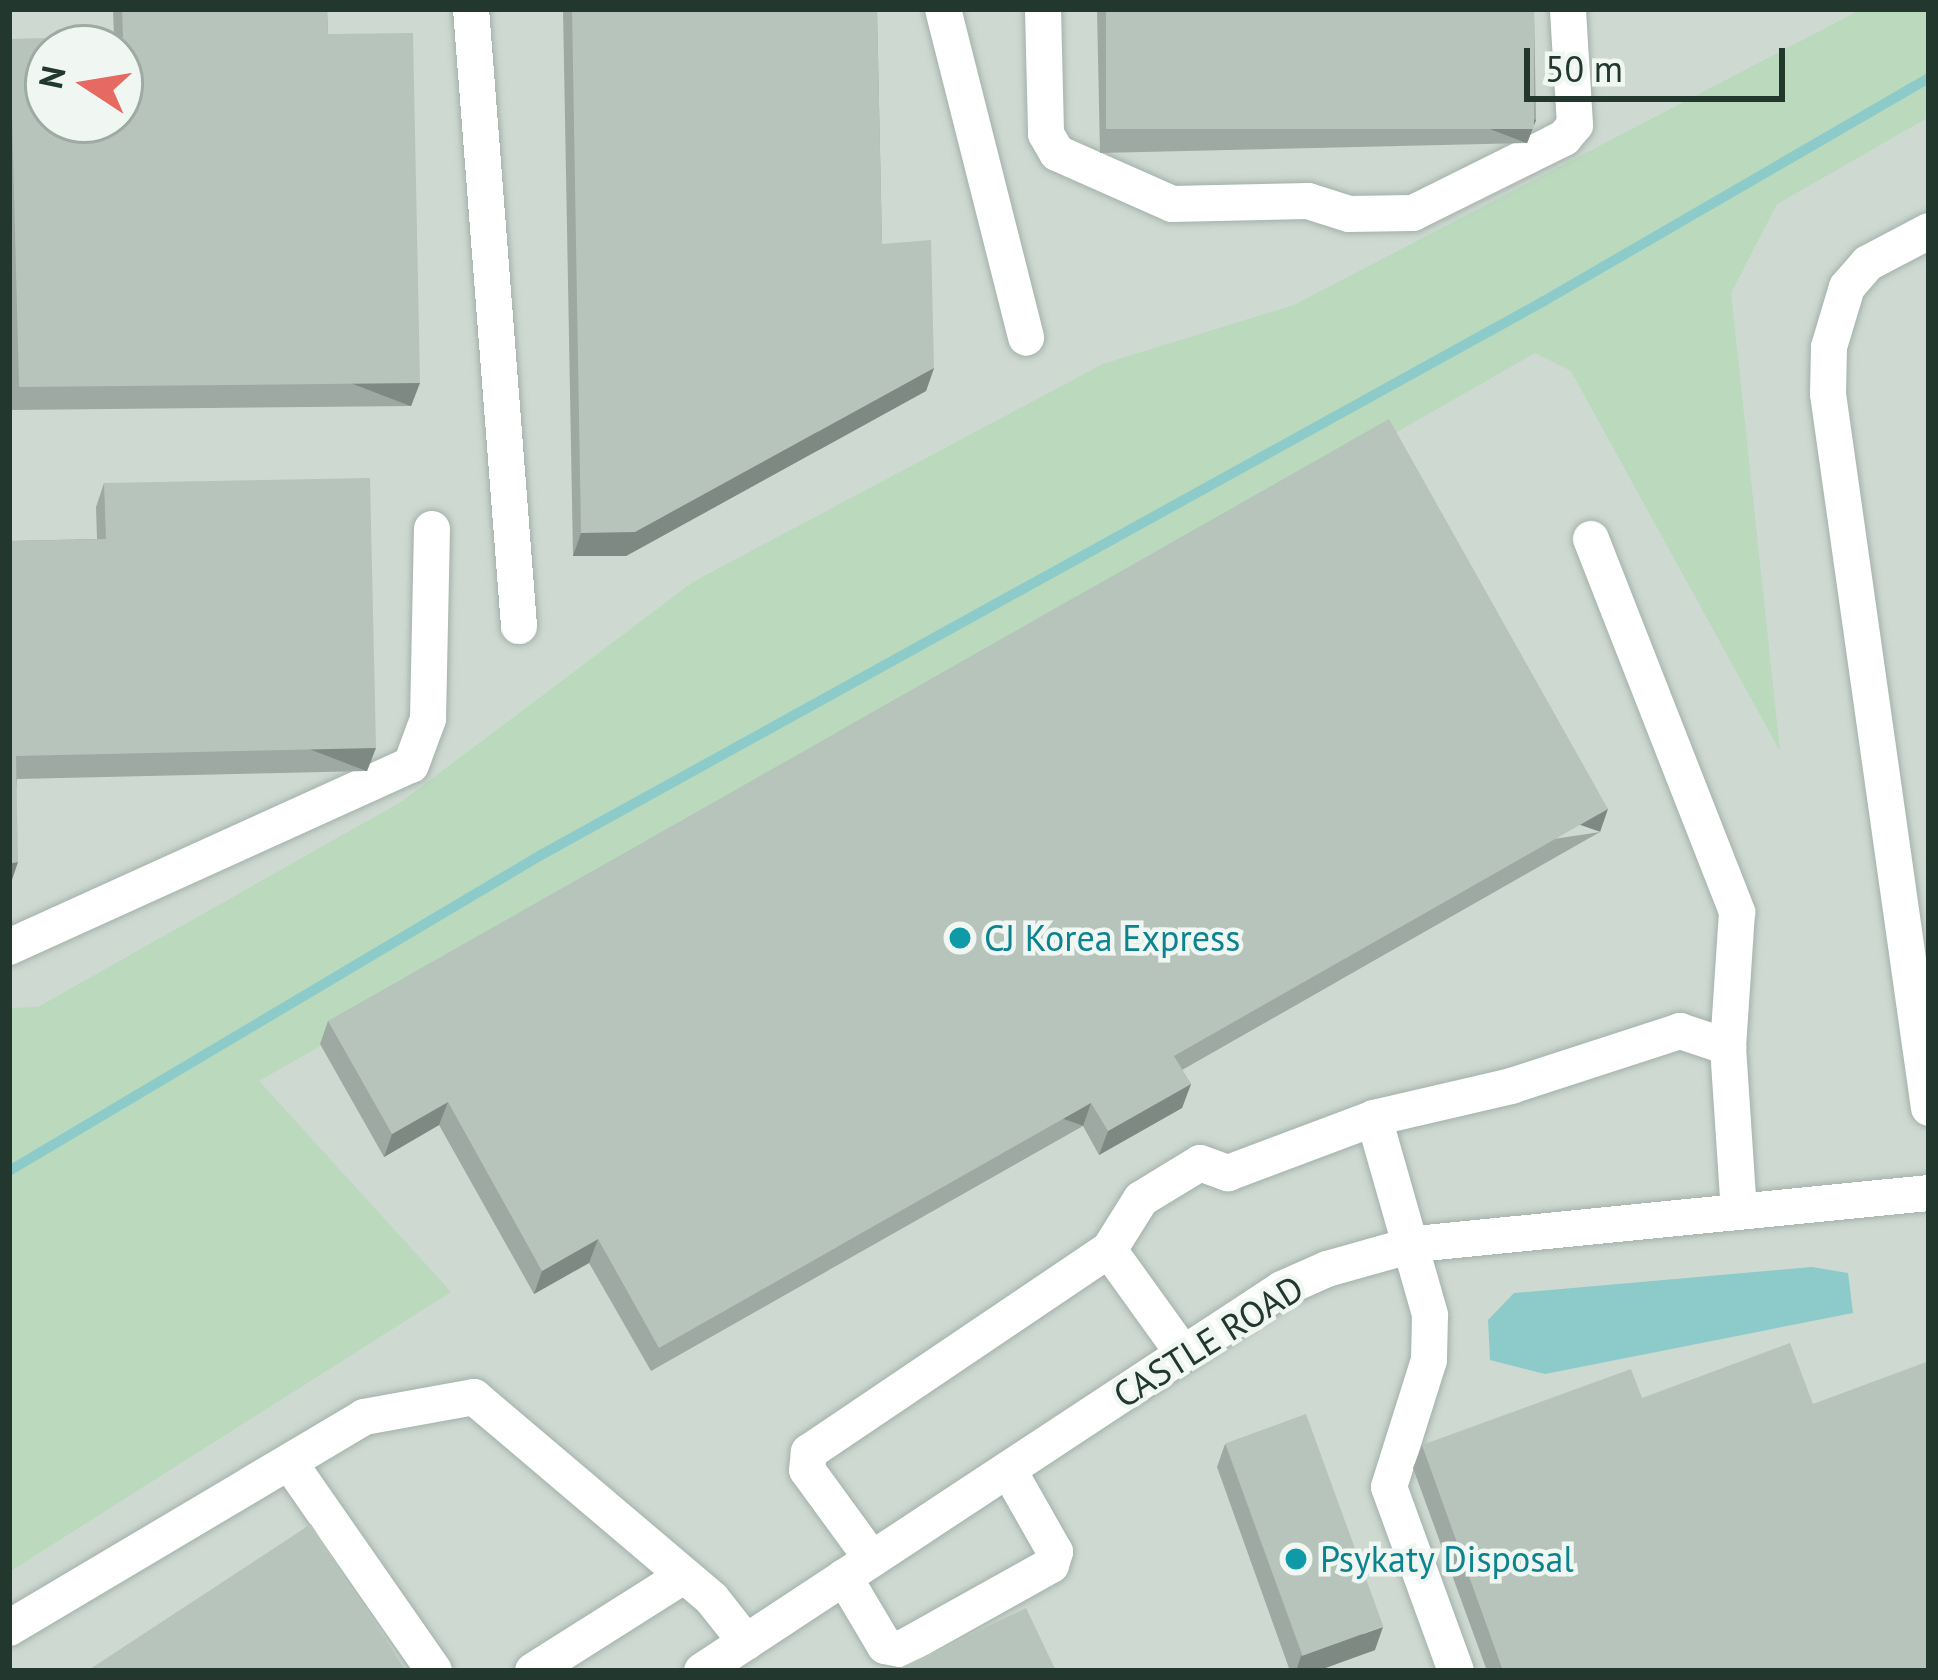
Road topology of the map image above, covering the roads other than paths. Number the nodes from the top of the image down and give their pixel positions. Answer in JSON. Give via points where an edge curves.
{"nodes":[{"id":1,"x":471,"y":9,"type":"edge"},
{"id":2,"x":943,"y":9,"type":"edge"},
{"id":3,"x":1043,"y":9,"type":"edge"},
{"id":4,"x":1568,"y":9,"type":"edge"},
{"id":5,"x":1929,"y":231,"type":"edge"},
{"id":6,"x":1026,"y":338,"type":"dead end"},
{"id":7,"x":432,"y":529,"type":"dead end"},
{"id":8,"x":1591,"y":539,"type":"dead end"},
{"id":9,"x":519,"y":626,"type":"dead end"},
{"id":10,"x":9,"y":946,"type":"edge"},
{"id":11,"x":1727,"y":1047,"type":"junction"},
{"id":12,"x":1929,"y":1108,"type":"edge"},
{"id":13,"x":1374,"y":1118,"type":"junction"},
{"id":14,"x":1929,"y":1193,"type":"edge"},
{"id":15,"x":1739,"y":1212,"type":"junction"},
{"id":16,"x":1416,"y":1244,"type":"junction"},
{"id":17,"x":1108,"y":1250,"type":"junction"},
{"id":18,"x":1183,"y":1353,"type":"junction"},
{"id":19,"x":289,"y":1462,"type":"junction"},
{"id":20,"x":1008,"y":1469,"type":"junction"},
{"id":21,"x":858,"y":1568,"type":"junction"},
{"id":22,"x":683,"y":1576,"type":"junction"},
{"id":23,"x":9,"y":1628,"type":"edge"},
{"id":24,"x":746,"y":1642,"type":"junction"},
{"id":25,"x":434,"y":1671,"type":"edge"},
{"id":26,"x":533,"y":1671,"type":"edge"},
{"id":27,"x":702,"y":1671,"type":"edge"},
{"id":28,"x":1456,"y":1671,"type":"edge"}],
"edges":[{"from":1,"to":9,"type":"street"},
{"from":2,"to":6,"type":"street"},
{"from":3,"to":4,"type":"street","via":[[1046,134],[1057,153],[1172,204],[1308,201],[1349,214],[1413,213],[1564,138],[1575,124]]},
{"from":5,"to":12,"type":"street","via":[[1868,262],[1847,287],[1829,347],[1828,394]]},
{"from":7,"to":10,"type":"street","via":[[428,719],[411,765]]},
{"from":8,"to":11,"type":"street","via":[[1737,912]]},
{"from":11,"to":13,"type":"street","via":[[1680,1031],[1511,1086]]},
{"from":11,"to":15,"type":"street"},
{"from":13,"to":16,"type":"street"},
{"from":13,"to":17,"type":"street","via":[[1228,1173],[1200,1163],[1142,1199]]},
{"from":14,"to":15,"type":"street","name":"CASTLE ROAD"},
{"from":15,"to":16,"type":"street","name":"CASTLE ROAD"},
{"from":16,"to":18,"type":"street","name":"CASTLE ROAD","via":[[1282,1289]]},
{"from":16,"to":28,"type":"street","via":[[1429,1360],[1388,1487]]},
{"from":17,"to":18,"type":"street"},
{"from":17,"to":21,"type":"street","via":[[809,1452],[807,1470]]},
{"from":18,"to":20,"type":"street","name":"CASTLE ROAD"},
{"from":19,"to":22,"type":"street","via":[[364,1417],[474,1397]]},
{"from":19,"to":23,"type":"street"},
{"from":19,"to":25,"type":"street"},
{"from":20,"to":21,"type":"street","name":"CASTLE ROAD"},
{"from":20,"to":21,"type":"street","via":[[1055,1552],[1051,1565],[901,1649],[885,1646]]},
{"from":21,"to":24,"type":"street","name":"CASTLE ROAD"},
{"from":22,"to":24,"type":"street"},
{"from":22,"to":26,"type":"street"},
{"from":24,"to":27,"type":"street","name":"CASTLE ROAD"}]}
